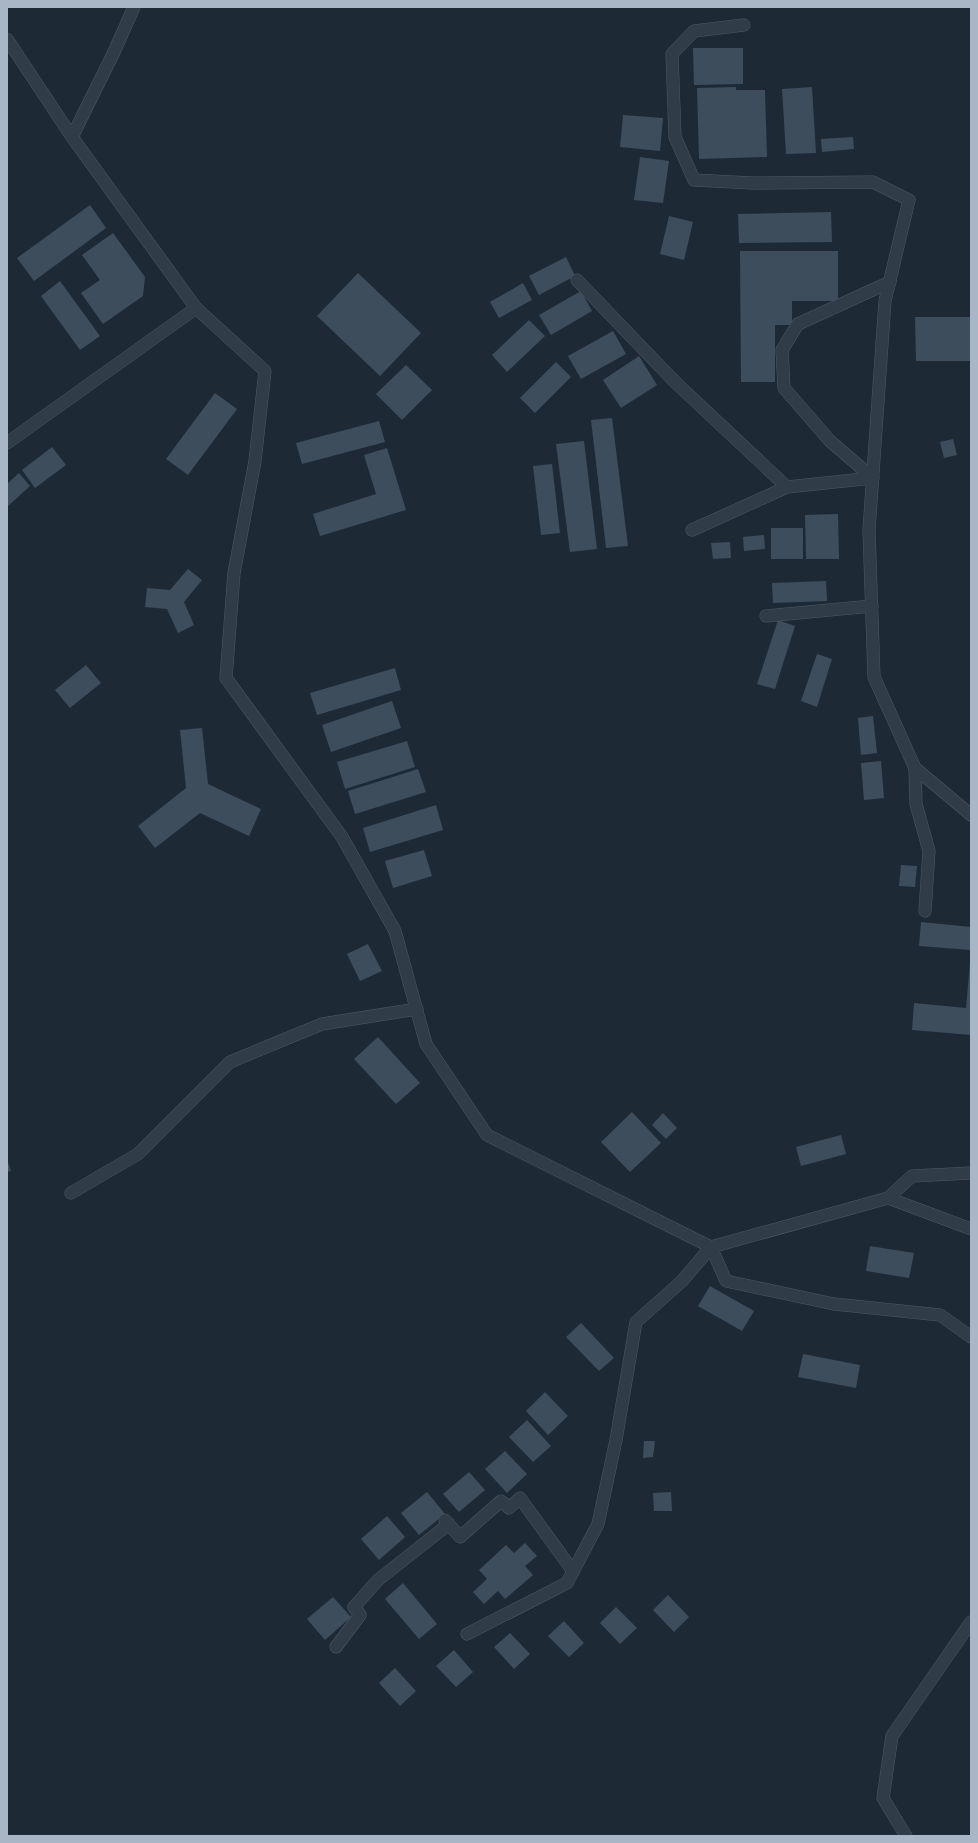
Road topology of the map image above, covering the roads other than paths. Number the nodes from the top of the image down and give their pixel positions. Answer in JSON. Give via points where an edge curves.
{"nodes":[{"id":1,"x":134,"y":7,"type":"edge"},
{"id":2,"x":744,"y":25,"type":"dead end"},
{"id":3,"x":7,"y":39,"type":"edge"},
{"id":4,"x":72,"y":137,"type":"junction"},
{"id":5,"x":577,"y":280,"type":"dead end"},
{"id":6,"x":890,"y":282,"type":"junction"},
{"id":7,"x":196,"y":308,"type":"junction"},
{"id":8,"x":7,"y":443,"type":"edge"},
{"id":9,"x":873,"y":478,"type":"junction"},
{"id":10,"x":787,"y":487,"type":"junction"},
{"id":11,"x":692,"y":530,"type":"dead end"},
{"id":12,"x":872,"y":606,"type":"junction"},
{"id":13,"x":766,"y":616,"type":"dead end"},
{"id":14,"x":915,"y":768,"type":"junction"},
{"id":15,"x":971,"y":815,"type":"edge"},
{"id":16,"x":926,"y":911,"type":"dead end"},
{"id":17,"x":417,"y":1009,"type":"junction"},
{"id":18,"x":971,"y":1173,"type":"edge"},
{"id":19,"x":71,"y":1193,"type":"dead end"},
{"id":20,"x":888,"y":1198,"type":"junction"},
{"id":21,"x":971,"y":1229,"type":"edge"},
{"id":22,"x":711,"y":1246,"type":"junction"},
{"id":23,"x":971,"y":1337,"type":"edge"},
{"id":24,"x":573,"y":1571,"type":"junction"},
{"id":25,"x":971,"y":1622,"type":"edge"},
{"id":26,"x":467,"y":1634,"type":"dead end"},
{"id":27,"x":336,"y":1647,"type":"dead end"},
{"id":28,"x":906,"y":1836,"type":"edge"}],
"edges":[{"from":1,"to":4,"type":"street"},
{"from":2,"to":6,"type":"street","via":[[694,31],[672,54],[675,137],[694,180],[752,183],[873,182],[909,200]]},
{"from":3,"to":4,"type":"street"},
{"from":4,"to":7,"type":"street"},
{"from":5,"to":10,"type":"street","via":[[675,382]]},
{"from":6,"to":9,"type":"street","via":[[885,301]]},
{"from":6,"to":9,"type":"street","via":[[798,324],[782,350],[784,388],[830,441]]},
{"from":7,"to":8,"type":"street"},
{"from":7,"to":17,"type":"street","via":[[265,371],[255,461],[234,573],[226,678],[346,843],[395,931]]},
{"from":9,"to":10,"type":"street"},
{"from":9,"to":12,"type":"street","via":[[869,530]]},
{"from":10,"to":11,"type":"street"},
{"from":12,"to":13,"type":"street"},
{"from":12,"to":14,"type":"street","via":[[874,677]]},
{"from":14,"to":15,"type":"street"},
{"from":14,"to":16,"type":"street","via":[[916,804],[929,851]]},
{"from":17,"to":19,"type":"street","via":[[322,1024],[230,1062],[138,1154]]},
{"from":17,"to":22,"type":"street","via":[[426,1044],[487,1135]]},
{"from":18,"to":20,"type":"street","via":[[912,1176]]},
{"from":20,"to":21,"type":"street"},
{"from":20,"to":22,"type":"street"},
{"from":22,"to":23,"type":"street","via":[[726,1281],[834,1304],[940,1315]]},
{"from":22,"to":24,"type":"street","via":[[682,1281],[636,1322],[616,1440],[598,1524]]},
{"from":24,"to":26,"type":"street","via":[[567,1582]]},
{"from":24,"to":27,"type":"street","via":[[520,1498],[509,1508],[501,1501],[460,1537],[446,1522],[378,1580],[354,1607],[360,1615]]},
{"from":25,"to":28,"type":"street","via":[[892,1736],[882,1798]]}]}
